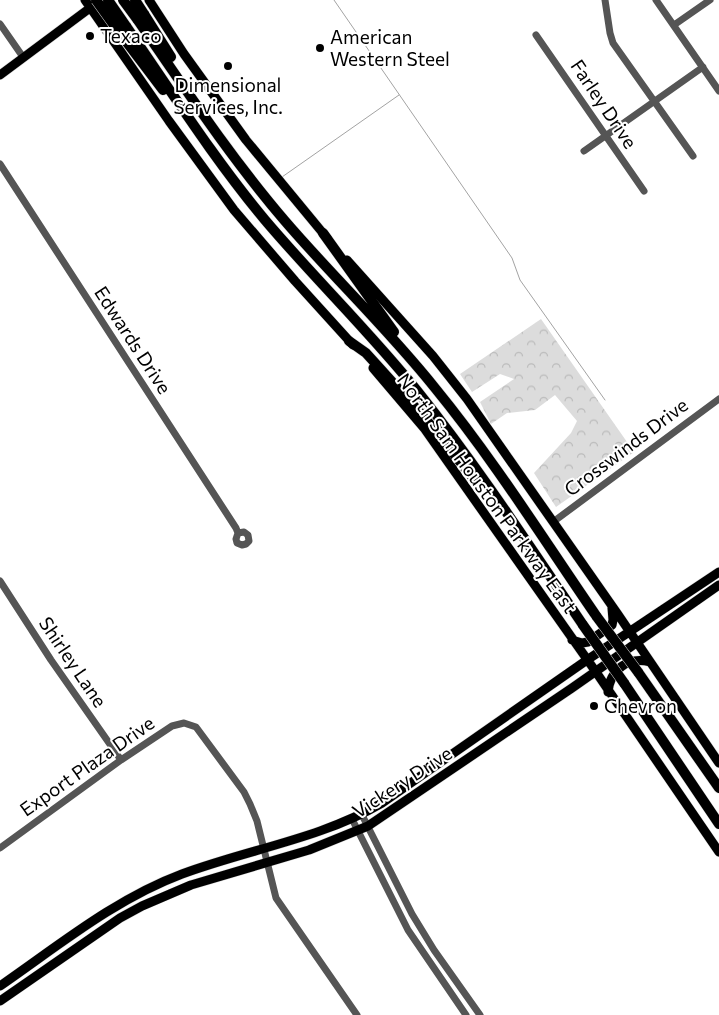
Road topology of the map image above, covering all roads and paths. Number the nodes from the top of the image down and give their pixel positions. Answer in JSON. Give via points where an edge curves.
{"nodes":[{"id":1,"x":85,"y":0,"type":"edge"},
{"id":2,"x":101,"y":0,"type":"edge"},
{"id":3,"x":108,"y":0,"type":"edge"},
{"id":4,"x":123,"y":0,"type":"edge"},
{"id":5,"x":135,"y":0,"type":"edge"},
{"id":6,"x":656,"y":0,"type":"edge"},
{"id":7,"x":710,"y":0,"type":"edge"},
{"id":8,"x":608,"y":1,"type":"edge"},
{"id":9,"x":150,"y":2,"type":"edge"},
{"id":10,"x":93,"y":4,"type":"edge"},
{"id":11,"x":140,"y":16,"type":"junction"},
{"id":12,"x":0,"y":24,"type":"edge"},
{"id":13,"x":674,"y":25,"type":"junction"},
{"id":14,"x":118,"y":30,"type":"junction"},
{"id":15,"x":536,"y":35,"type":"dead end"},
{"id":16,"x":24,"y":57,"type":"junction"},
{"id":17,"x":703,"y":67,"type":"junction"},
{"id":18,"x":0,"y":75,"type":"edge"},
{"id":19,"x":719,"y":91,"type":"edge"},
{"id":20,"x":654,"y":101,"type":"junction"},
{"id":21,"x":606,"y":136,"type":"junction"},
{"id":22,"x":584,"y":152,"type":"dead end"},
{"id":23,"x":693,"y":156,"type":"dead end"},
{"id":24,"x":0,"y":164,"type":"edge"},
{"id":25,"x":644,"y":191,"type":"dead end"},
{"id":26,"x":323,"y":233,"type":"junction"},
{"id":27,"x":349,"y":341,"type":"junction"},
{"id":28,"x":434,"y":387,"type":"junction"},
{"id":29,"x":719,"y":399,"type":"edge"},
{"id":30,"x":553,"y":522,"type":"junction"},
{"id":31,"x":238,"y":533,"type":"dead end"},
{"id":32,"x":528,"y":545,"type":"junction"},
{"id":33,"x":719,"y":572,"type":"edge"},
{"id":34,"x":0,"y":581,"type":"edge"},
{"id":35,"x":699,"y":585,"type":"junction"},
{"id":36,"x":719,"y":585,"type":"edge"},
{"id":37,"x":705,"y":595,"type":"junction"},
{"id":38,"x":612,"y":606,"type":"junction"},
{"id":39,"x":629,"y":632,"type":"junction"},
{"id":40,"x":572,"y":640,"type":"junction"},
{"id":41,"x":637,"y":642,"type":"junction"},
{"id":42,"x":587,"y":660,"type":"junction"},
{"id":43,"x":650,"y":662,"type":"junction"},
{"id":44,"x":596,"y":672,"type":"junction"},
{"id":45,"x":608,"y":692,"type":"junction"},
{"id":46,"x":466,"y":744,"type":"junction"},
{"id":47,"x":474,"y":755,"type":"junction"},
{"id":48,"x":121,"y":760,"type":"junction"},
{"id":49,"x":719,"y":763,"type":"edge"},
{"id":50,"x":409,"y":784,"type":"junction"},
{"id":51,"x":719,"y":787,"type":"edge"},
{"id":52,"x":416,"y":794,"type":"junction"},
{"id":53,"x":362,"y":815,"type":"junction"},
{"id":54,"x":352,"y":820,"type":"junction"},
{"id":55,"x":719,"y":824,"type":"edge"},
{"id":56,"x":368,"y":826,"type":"junction"},
{"id":57,"x":357,"y":831,"type":"junction"},
{"id":58,"x":0,"y":848,"type":"edge"},
{"id":59,"x":264,"y":850,"type":"junction"},
{"id":60,"x":719,"y":852,"type":"edge"},
{"id":61,"x":267,"y":862,"type":"junction"},
{"id":62,"x":401,"y":894,"type":"junction"},
{"id":63,"x":392,"y":900,"type":"junction"},
{"id":64,"x":436,"y":953,"type":"junction"},
{"id":65,"x":427,"y":959,"type":"junction"},
{"id":66,"x":0,"y":986,"type":"edge"},
{"id":67,"x":0,"y":1001,"type":"edge"},
{"id":68,"x":357,"y":1015,"type":"edge"},
{"id":69,"x":466,"y":1015,"type":"edge"},
{"id":70,"x":480,"y":1015,"type":"edge"}],
"edges":[{"from":1,"to":10,"type":"main road"},
{"from":2,"to":10,"type":"main road"},
{"from":3,"to":14,"type":"highway","name":"North Sam Houston Parkway East","bridge":true},
{"from":4,"to":11,"type":"highway","name":"North Sam Houston Parkway East","bridge":true},
{"from":5,"to":11,"type":"highway","bridge":true},
{"from":6,"to":13,"type":"street"},
{"from":7,"to":13,"type":"street"},
{"from":8,"to":20,"type":"street","via":[[613,43]]},
{"from":9,"to":14,"type":"main road","via":[[136,1],[115,12],[108,25]]},
{"from":9,"to":26,"type":"main road","name":"North Sam Houston Parkway East","via":[[246,140]]},
{"from":10,"to":14,"type":"highway","bridge":true},
{"from":10,"to":16,"type":"main road"},
{"from":11,"to":28,"type":"highway","name":"North Sam Houston Parkway East","via":[[230,151],[285,221]]},
{"from":12,"to":16,"type":"street"},
{"from":13,"to":17,"type":"street"},
{"from":14,"to":27,"type":"main road","name":"North Sam Houston Parkway East","via":[[169,122],[234,210]]},
{"from":14,"to":32,"type":"highway","name":"North Sam Houston Parkway East","via":[[293,252],[416,389]]},
{"from":15,"to":21,"type":"street","name":"Farley Drive"},
{"from":16,"to":18,"type":"main road"},
{"from":17,"to":19,"type":"street"},
{"from":17,"to":20,"type":"street"},
{"from":20,"to":21,"type":"street"},
{"from":20,"to":23,"type":"street"},
{"from":21,"to":22,"type":"street"},
{"from":21,"to":25,"type":"street","name":"Farley Drive"},
{"from":24,"to":31,"type":"street","name":"Edwards Drive"},
{"from":26,"to":28,"type":"highway"},
{"from":26,"to":30,"type":"main road","name":"North Sam Houston Parkway East","via":[[434,356]]},
{"from":27,"to":32,"type":"highway","via":[[366,353],[423,416]]},
{"from":27,"to":40,"type":"main road","name":"North Sam Houston Parkway East","via":[[424,428]]},
{"from":28,"to":51,"type":"highway","name":"North Sam Houston Parkway East","bridge":true},
{"from":29,"to":30,"type":"street","name":"Crosswinds Drive"},
{"from":30,"to":38,"type":"main road","name":"North Sam Houston Parkway East"},
{"from":32,"to":55,"type":"highway","name":"North Sam Houston Parkway East","bridge":true},
{"from":33,"to":35,"type":"main road","name":"Vickery Drive"},
{"from":34,"to":48,"type":"street","name":"Shirley Lane"},
{"from":35,"to":37,"type":"main road"},
{"from":35,"to":39,"type":"main road","name":"Vickery Drive"},
{"from":36,"to":37,"type":"main road","name":"Vickery Drive"},
{"from":37,"to":41,"type":"main road","name":"Vickery Drive"},
{"from":38,"to":39,"type":"main road","name":"North Sam Houston Parkway East"},
{"from":38,"to":40,"type":"main road","via":[[612,625],[588,642]]},
{"from":39,"to":41,"type":"main road","name":"North Sam Houston Parkway East"},
{"from":39,"to":42,"type":"main road","name":"Vickery Drive"},
{"from":40,"to":42,"type":"main road","name":"North Sam Houston Parkway East"},
{"from":41,"to":43,"type":"main road","name":"North Sam Houston Parkway East"},
{"from":41,"to":44,"type":"main road","name":"Vickery Drive"},
{"from":42,"to":44,"type":"main road","name":"North Sam Houston Parkway East"},
{"from":42,"to":46,"type":"main road","name":"Vickery Drive"},
{"from":43,"to":45,"type":"main road","via":[[633,661],[612,674]]},
{"from":43,"to":49,"type":"main road","name":"North Sam Houston Parkway East"},
{"from":44,"to":45,"type":"main road","name":"North Sam Houston Parkway East"},
{"from":44,"to":47,"type":"main road","name":"Vickery Drive"},
{"from":45,"to":60,"type":"main road","name":"North Sam Houston Parkway East"},
{"from":46,"to":47,"type":"main road"},
{"from":46,"to":50,"type":"main road","name":"Vickery Drive"},
{"from":47,"to":52,"type":"main road","name":"Vickery Drive"},
{"from":48,"to":58,"type":"street","name":"Export Plaza Drive"},
{"from":48,"to":59,"type":"street","name":"Export Plaza Drive","via":[[172,726],[184,723],[196,727],[244,792],[257,820]]},
{"from":50,"to":52,"type":"main road"},
{"from":50,"to":53,"type":"main road","name":"Vickery Drive"},
{"from":52,"to":56,"type":"main road","name":"Vickery Drive"},
{"from":53,"to":54,"type":"main road","name":"Vickery Drive"},
{"from":53,"to":56,"type":"street"},
{"from":54,"to":57,"type":"street"},
{"from":54,"to":59,"type":"main road","name":"Vickery Drive"},
{"from":56,"to":57,"type":"main road","name":"Vickery Drive"},
{"from":56,"to":62,"type":"street"},
{"from":57,"to":61,"type":"main road","name":"Vickery Drive"},
{"from":57,"to":63,"type":"street"},
{"from":59,"to":61,"type":"street"},
{"from":59,"to":66,"type":"main road","name":"Vickery Drive","via":[[210,864],[147,889],[101,916]]},
{"from":61,"to":67,"type":"main road","name":"Vickery Drive","via":[[191,885],[142,906]]},
{"from":61,"to":68,"type":"street","via":[[276,898]]},
{"from":62,"to":63,"type":"street"},
{"from":62,"to":64,"type":"street"},
{"from":63,"to":65,"type":"street"},
{"from":64,"to":65,"type":"street"},
{"from":64,"to":70,"type":"street"},
{"from":65,"to":69,"type":"street"}]}
